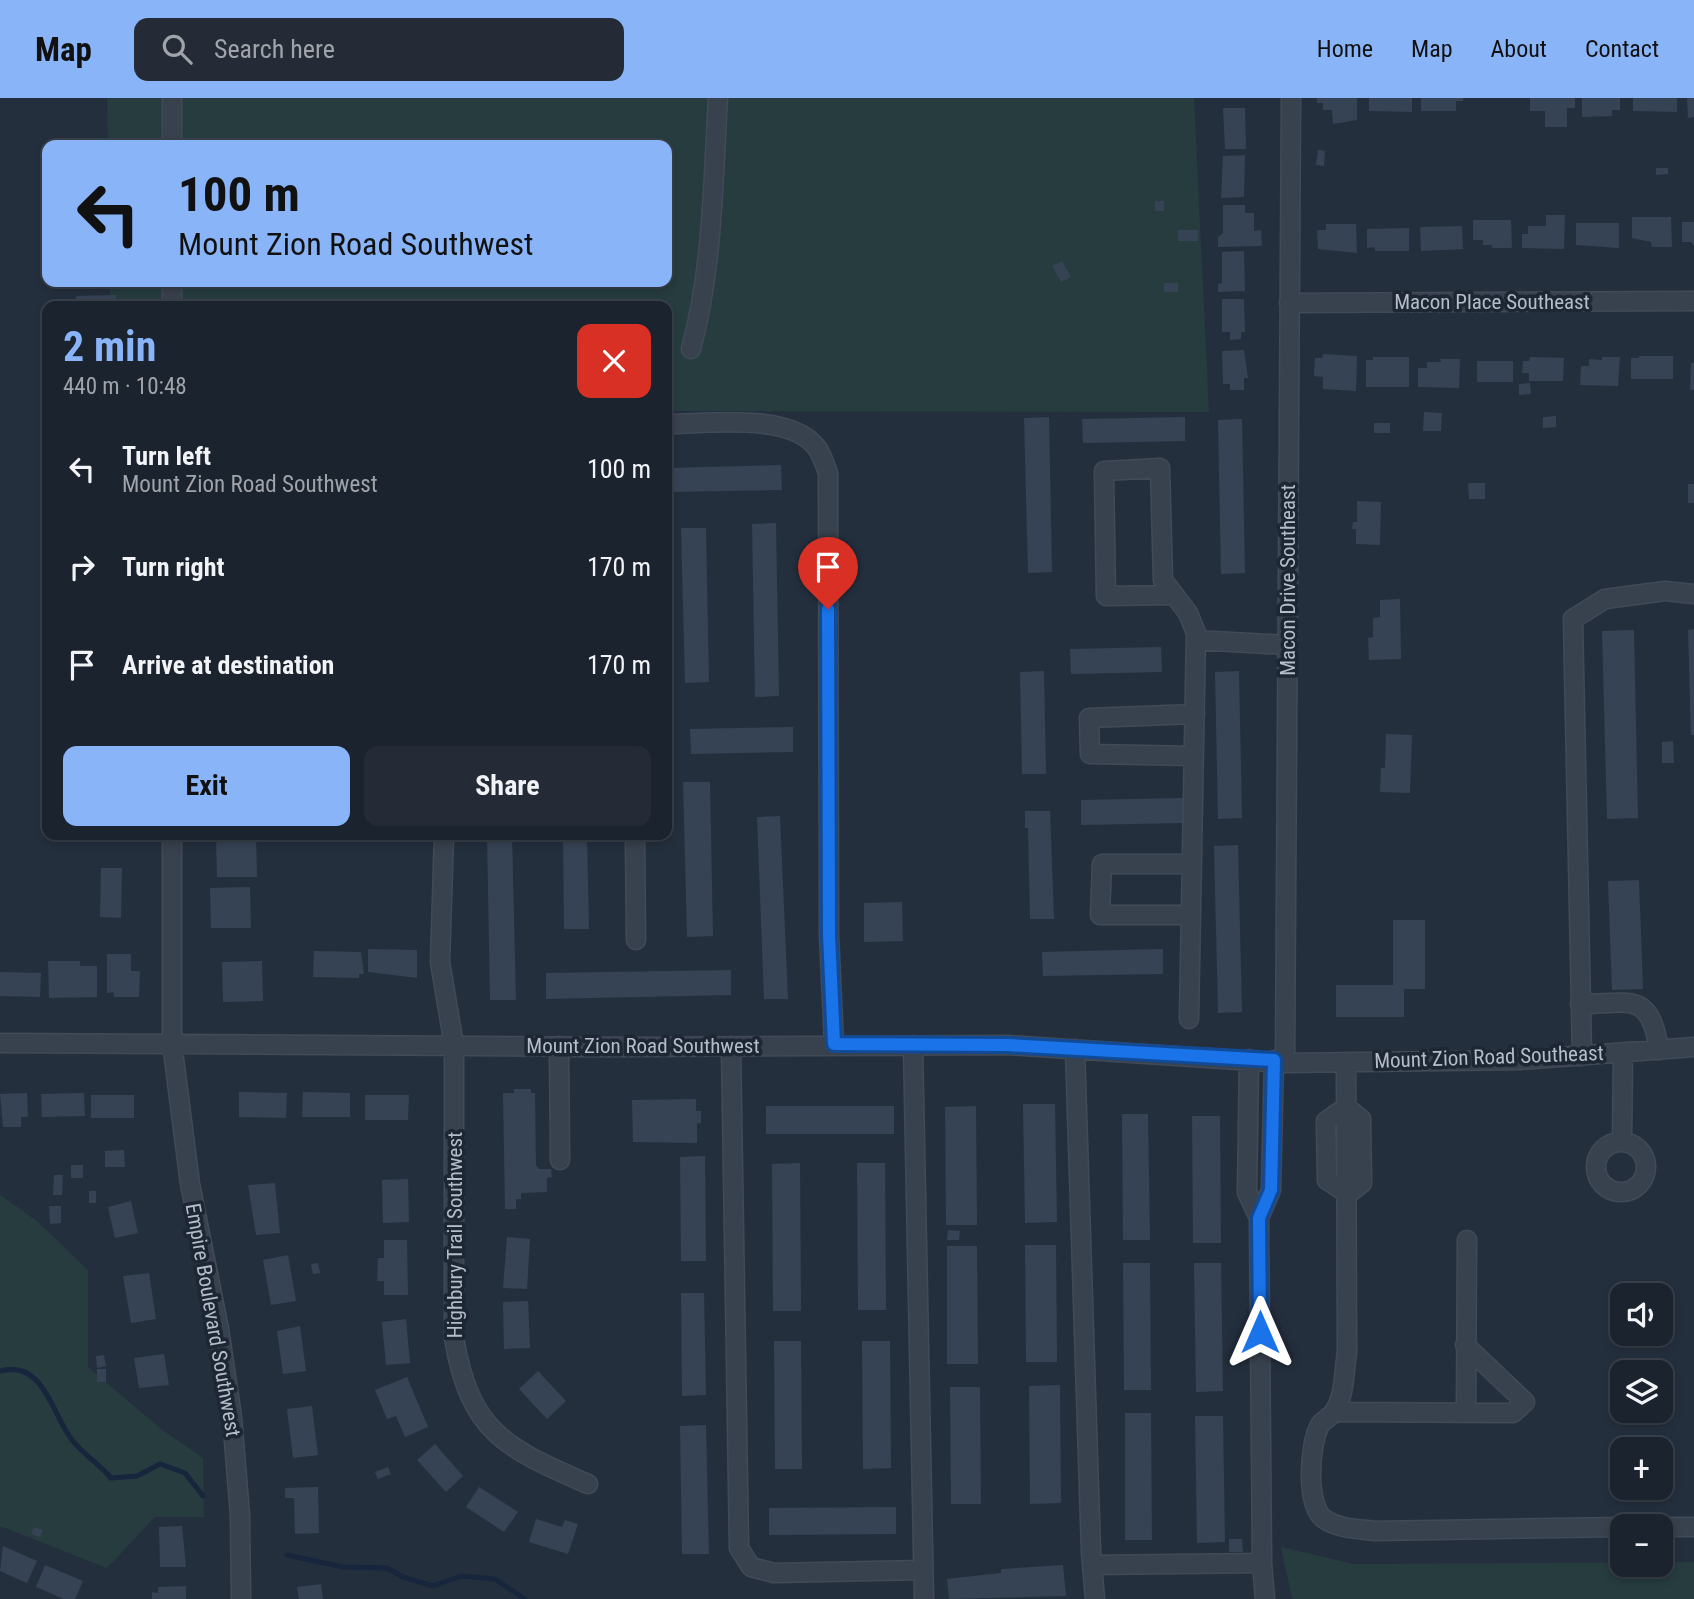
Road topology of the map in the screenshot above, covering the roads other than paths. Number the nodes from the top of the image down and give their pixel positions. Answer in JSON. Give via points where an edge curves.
{"nodes":[{"id":1,"x":172,"y":98,"type":"edge"},
{"id":2,"x":718,"y":98,"type":"edge"},
{"id":3,"x":1291,"y":98,"type":"edge"},
{"id":4,"x":172,"y":140,"type":"edge"},
{"id":5,"x":1694,"y":301,"type":"edge"},
{"id":6,"x":1289,"y":303,"type":"junction"},
{"id":7,"x":691,"y":349,"type":"dead end"},
{"id":8,"x":672,"y":424,"type":"edge"},
{"id":9,"x":1694,"y":594,"type":"edge"},
{"id":10,"x":1174,"y":595,"type":"junction"},
{"id":11,"x":1196,"y":640,"type":"junction"},
{"id":12,"x":1287,"y":645,"type":"junction"},
{"id":13,"x":1195,"y":714,"type":"junction"},
{"id":14,"x":1194,"y":756,"type":"junction"},
{"id":15,"x":172,"y":840,"type":"edge"},
{"id":16,"x":444,"y":840,"type":"edge"},
{"id":17,"x":635,"y":840,"type":"edge"},
{"id":18,"x":1192,"y":864,"type":"junction"},
{"id":19,"x":1191,"y":915,"type":"junction"},
{"id":20,"x":636,"y":940,"type":"dead end"},
{"id":21,"x":1580,"y":1004,"type":"junction"},
{"id":22,"x":1189,"y":1019,"type":"dead end"},
{"id":23,"x":0,"y":1043,"type":"edge"},
{"id":24,"x":173,"y":1043,"type":"junction"},
{"id":25,"x":834,"y":1044,"type":"junction"},
{"id":26,"x":454,"y":1045,"type":"junction"},
{"id":27,"x":913,"y":1045,"type":"junction"},
{"id":28,"x":559,"y":1046,"type":"junction"},
{"id":29,"x":731,"y":1046,"type":"junction"},
{"id":30,"x":1694,"y":1047,"type":"edge"},
{"id":31,"x":1074,"y":1049,"type":"junction"},
{"id":32,"x":1658,"y":1050,"type":"junction"},
{"id":33,"x":1623,"y":1052,"type":"junction"},
{"id":34,"x":1582,"y":1056,"type":"junction"},
{"id":35,"x":1250,"y":1059,"type":"junction"},
{"id":36,"x":1279,"y":1061,"type":"junction"},
{"id":37,"x":1346,"y":1062,"type":"junction"},
{"id":38,"x":1346,"y":1107,"type":"junction"},
{"id":39,"x":1622,"y":1142,"type":"dead end"},
{"id":40,"x":1326,"y":1154,"type":"junction"},
{"id":41,"x":1354,"y":1154,"type":"junction"},
{"id":42,"x":560,"y":1160,"type":"dead end"},
{"id":43,"x":1348,"y":1194,"type":"junction"},
{"id":44,"x":1259,"y":1218,"type":"junction"},
{"id":45,"x":1467,"y":1240,"type":"dead end"},
{"id":46,"x":1465,"y":1345,"type":"junction"},
{"id":47,"x":1334,"y":1412,"type":"junction"},
{"id":48,"x":1466,"y":1413,"type":"junction"},
{"id":49,"x":589,"y":1484,"type":"dead end"},
{"id":50,"x":1610,"y":1527,"type":"edge"},
{"id":51,"x":1673,"y":1527,"type":"edge"},
{"id":52,"x":1694,"y":1527,"type":"edge"},
{"id":53,"x":1262,"y":1563,"type":"junction"},
{"id":54,"x":1092,"y":1565,"type":"junction"},
{"id":55,"x":923,"y":1570,"type":"junction"},
{"id":56,"x":241,"y":1599,"type":"edge"},
{"id":57,"x":924,"y":1599,"type":"edge"},
{"id":58,"x":1095,"y":1599,"type":"edge"},
{"id":59,"x":1265,"y":1599,"type":"edge"}],
"edges":[{"from":1,"to":4,"type":"street"},
{"from":2,"to":7,"type":"street","via":[[710,240]]},
{"from":3,"to":6,"type":"street","name":"Macon Drive Southeast"},
{"from":5,"to":6,"type":"street","name":"Macon Place Southeast"},
{"from":6,"to":12,"type":"street","name":"Macon Drive Southeast"},
{"from":8,"to":25,"type":"street","via":[[783,425],[818,449],[828,473],[829,934]]},
{"from":9,"to":21,"type":"street","via":[[1665,591],[1605,599],[1573,619]]},
{"from":10,"to":10,"type":"street","via":[[1106,596],[1104,471],[1160,468],[1163,580]]},
{"from":10,"to":11,"type":"street","via":[[1188,613]]},
{"from":11,"to":12,"type":"street"},
{"from":11,"to":13,"type":"street"},
{"from":12,"to":36,"type":"street","name":"Macon Drive Southeast"},
{"from":13,"to":14,"type":"street"},
{"from":13,"to":14,"type":"street","via":[[1089,718],[1090,754]]},
{"from":14,"to":18,"type":"street"},
{"from":15,"to":24,"type":"street","name":"Empire Boulevard Southwest"},
{"from":16,"to":26,"type":"street","name":"Highbury Trail Southwest","via":[[440,962]]},
{"from":17,"to":20,"type":"street"},
{"from":18,"to":19,"type":"street"},
{"from":18,"to":19,"type":"street","via":[[1102,864],[1100,915]]},
{"from":19,"to":22,"type":"street"},
{"from":21,"to":32,"type":"street","via":[[1625,1003],[1645,1009],[1654,1020]]},
{"from":21,"to":34,"type":"street"},
{"from":23,"to":24,"type":"street","name":"Mount Zion Road Southwest"},
{"from":24,"to":26,"type":"street","name":"Mount Zion Road Southwest"},
{"from":24,"to":56,"type":"street","name":"Empire Boulevard Southwest","via":[[190,1184],[232,1417]]},
{"from":25,"to":27,"type":"street","name":"Mount Zion Road Southwest"},
{"from":25,"to":29,"type":"street","name":"Mount Zion Road Southwest"},
{"from":26,"to":28,"type":"street","name":"Mount Zion Road Southwest"},
{"from":26,"to":49,"type":"street","name":"Highbury Trail Southwest","via":[[454,1338],[460,1377],[477,1412],[503,1441],[532,1460]]},
{"from":27,"to":31,"type":"street","name":"Mount Zion Road Southwest"},
{"from":27,"to":55,"type":"street"},
{"from":28,"to":29,"type":"street","name":"Mount Zion Road Southwest"},
{"from":28,"to":42,"type":"street"},
{"from":29,"to":55,"type":"street","via":[[739,1548],[751,1567],[774,1573]]},
{"from":30,"to":32,"type":"street","name":"Mount Zion Road Southeast"},
{"from":31,"to":35,"type":"street","name":"Mount Zion Road Southwest"},
{"from":31,"to":54,"type":"street"},
{"from":32,"to":33,"type":"street","name":"Mount Zion Road Southeast"},
{"from":33,"to":34,"type":"street","name":"Mount Zion Road Southeast"},
{"from":33,"to":39,"type":"street"},
{"from":34,"to":37,"type":"street","name":"Mount Zion Road Southeast"},
{"from":35,"to":36,"type":"street","name":"Mount Zion Road Southwest"},
{"from":35,"to":44,"type":"street","via":[[1247,1192]]},
{"from":36,"to":37,"type":"street","name":"Mount Zion Road Southeast"},
{"from":36,"to":44,"type":"street","name":"Macon Drive Southeast","via":[[1271,1190]]},
{"from":37,"to":38,"type":"street"},
{"from":38,"to":40,"type":"street","via":[[1326,1121]]},
{"from":38,"to":41,"type":"street","via":[[1361,1119]]},
{"from":40,"to":41,"type":"street"},
{"from":40,"to":43,"type":"street","via":[[1327,1180]]},
{"from":41,"to":43,"type":"street","via":[[1362,1183]]},
{"from":43,"to":47,"type":"street","via":[[1347,1352]]},
{"from":44,"to":53,"type":"street"},
{"from":45,"to":46,"type":"street"},
{"from":46,"to":48,"type":"street"},
{"from":46,"to":48,"type":"street","via":[[1525,1402],[1513,1413]]},
{"from":47,"to":48,"type":"street"},
{"from":47,"to":50,"type":"street","via":[[1321,1424],[1311,1451],[1313,1501],[1322,1518],[1339,1526],[1375,1531]]},
{"from":51,"to":52,"type":"street"},
{"from":53,"to":54,"type":"street"},
{"from":53,"to":59,"type":"street"},
{"from":54,"to":58,"type":"street"},
{"from":55,"to":57,"type":"street"}]}
